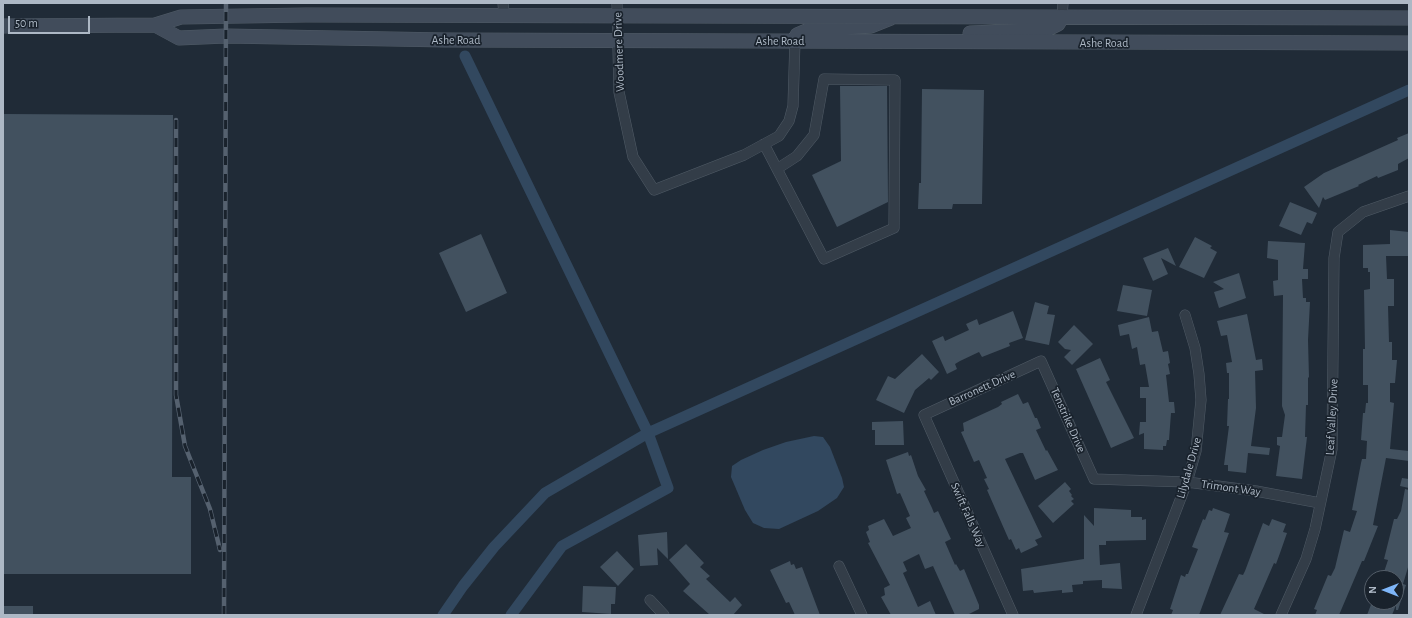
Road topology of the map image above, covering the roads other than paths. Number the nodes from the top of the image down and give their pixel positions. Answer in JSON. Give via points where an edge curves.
{"nodes":[{"id":1,"x":1062,"y":3,"type":"edge"},
{"id":2,"x":503,"y":9,"type":"edge"},
{"id":3,"x":617,"y":9,"type":"edge"},
{"id":4,"x":897,"y":16,"type":"junction"},
{"id":5,"x":1062,"y":17,"type":"junction"},
{"id":6,"x":1409,"y":18,"type":"edge"},
{"id":7,"x":155,"y":25,"type":"junction"},
{"id":8,"x":3,"y":26,"type":"edge"},
{"id":9,"x":795,"y":40,"type":"junction"},
{"id":10,"x":618,"y":41,"type":"junction"},
{"id":11,"x":945,"y":42,"type":"junction"},
{"id":12,"x":1409,"y":43,"type":"edge"},
{"id":13,"x":764,"y":144,"type":"junction"},
{"id":14,"x":777,"y":169,"type":"junction"},
{"id":15,"x":1409,"y":196,"type":"edge"},
{"id":16,"x":1185,"y":315,"type":"dead end"},
{"id":17,"x":1041,"y":361,"type":"joint"},
{"id":18,"x":924,"y":415,"type":"joint"},
{"id":19,"x":1094,"y":478,"type":"joint"},
{"id":20,"x":1187,"y":482,"type":"junction"},
{"id":21,"x":1320,"y":503,"type":"junction"},
{"id":22,"x":839,"y":566,"type":"dead end"},
{"id":23,"x":650,"y":600,"type":"dead end"},
{"id":24,"x":664,"y":615,"type":"edge"},
{"id":25,"x":862,"y":615,"type":"edge"},
{"id":26,"x":1013,"y":615,"type":"edge"},
{"id":27,"x":1136,"y":615,"type":"edge"},
{"id":28,"x":1281,"y":615,"type":"edge"}],
"edges":[{"from":1,"to":5,"type":"street"},
{"from":2,"to":3,"type":"street","name":"Ashe Road"},
{"from":2,"to":7,"type":"street","name":"Ashe Road","via":[[468,15],[181,17]]},
{"from":3,"to":4,"type":"street","name":"Ashe Road"},
{"from":3,"to":10,"type":"street","name":"Woodmere Drive"},
{"from":4,"to":5,"type":"street","name":"Ashe Road"},
{"from":4,"to":9,"type":"street","via":[[871,26],[811,29],[797,35]]},
{"from":5,"to":6,"type":"street","name":"Ashe Road"},
{"from":5,"to":11,"type":"street","via":[[1058,24],[1046,30],[970,33]]},
{"from":7,"to":8,"type":"street","name":"Ashe Road"},
{"from":7,"to":10,"type":"street","name":"Ashe Road","via":[[179,38],[226,36]]},
{"from":9,"to":10,"type":"street","name":"Ashe Road"},
{"from":9,"to":11,"type":"street","name":"Ashe Road"},
{"from":9,"to":13,"type":"street","via":[[793,106],[789,121],[779,136]]},
{"from":10,"to":13,"type":"street","name":"Woodmere Drive","via":[[619,92],[633,157],[654,190],[744,155]]},
{"from":11,"to":12,"type":"street","name":"Ashe Road"},
{"from":13,"to":14,"type":"street"},
{"from":14,"to":14,"type":"street","via":[[824,259],[894,228],[895,80],[824,79],[814,135],[797,156]]},
{"from":15,"to":21,"type":"street","name":"Leaf Valley Drive","via":[[1363,212],[1338,232],[1334,258],[1332,449]]},
{"from":16,"to":20,"type":"street","name":"Lilydale Drive","via":[[1195,348],[1201,400],[1196,451]]},
{"from":17,"to":18,"type":"street","name":"Barronett Drive"},
{"from":17,"to":19,"type":"street","name":"Tenstrike Drive"},
{"from":18,"to":26,"type":"street","name":"Swift Falls Way"},
{"from":19,"to":20,"type":"street","name":"Trimont Way"},
{"from":20,"to":21,"type":"street","name":"Trimont Way"},
{"from":20,"to":27,"type":"street","name":"Lilydale Drive"},
{"from":21,"to":28,"type":"street","name":"Leaf Valley Drive","via":[[1306,559]]},
{"from":22,"to":25,"type":"street"},
{"from":23,"to":24,"type":"street"}]}
